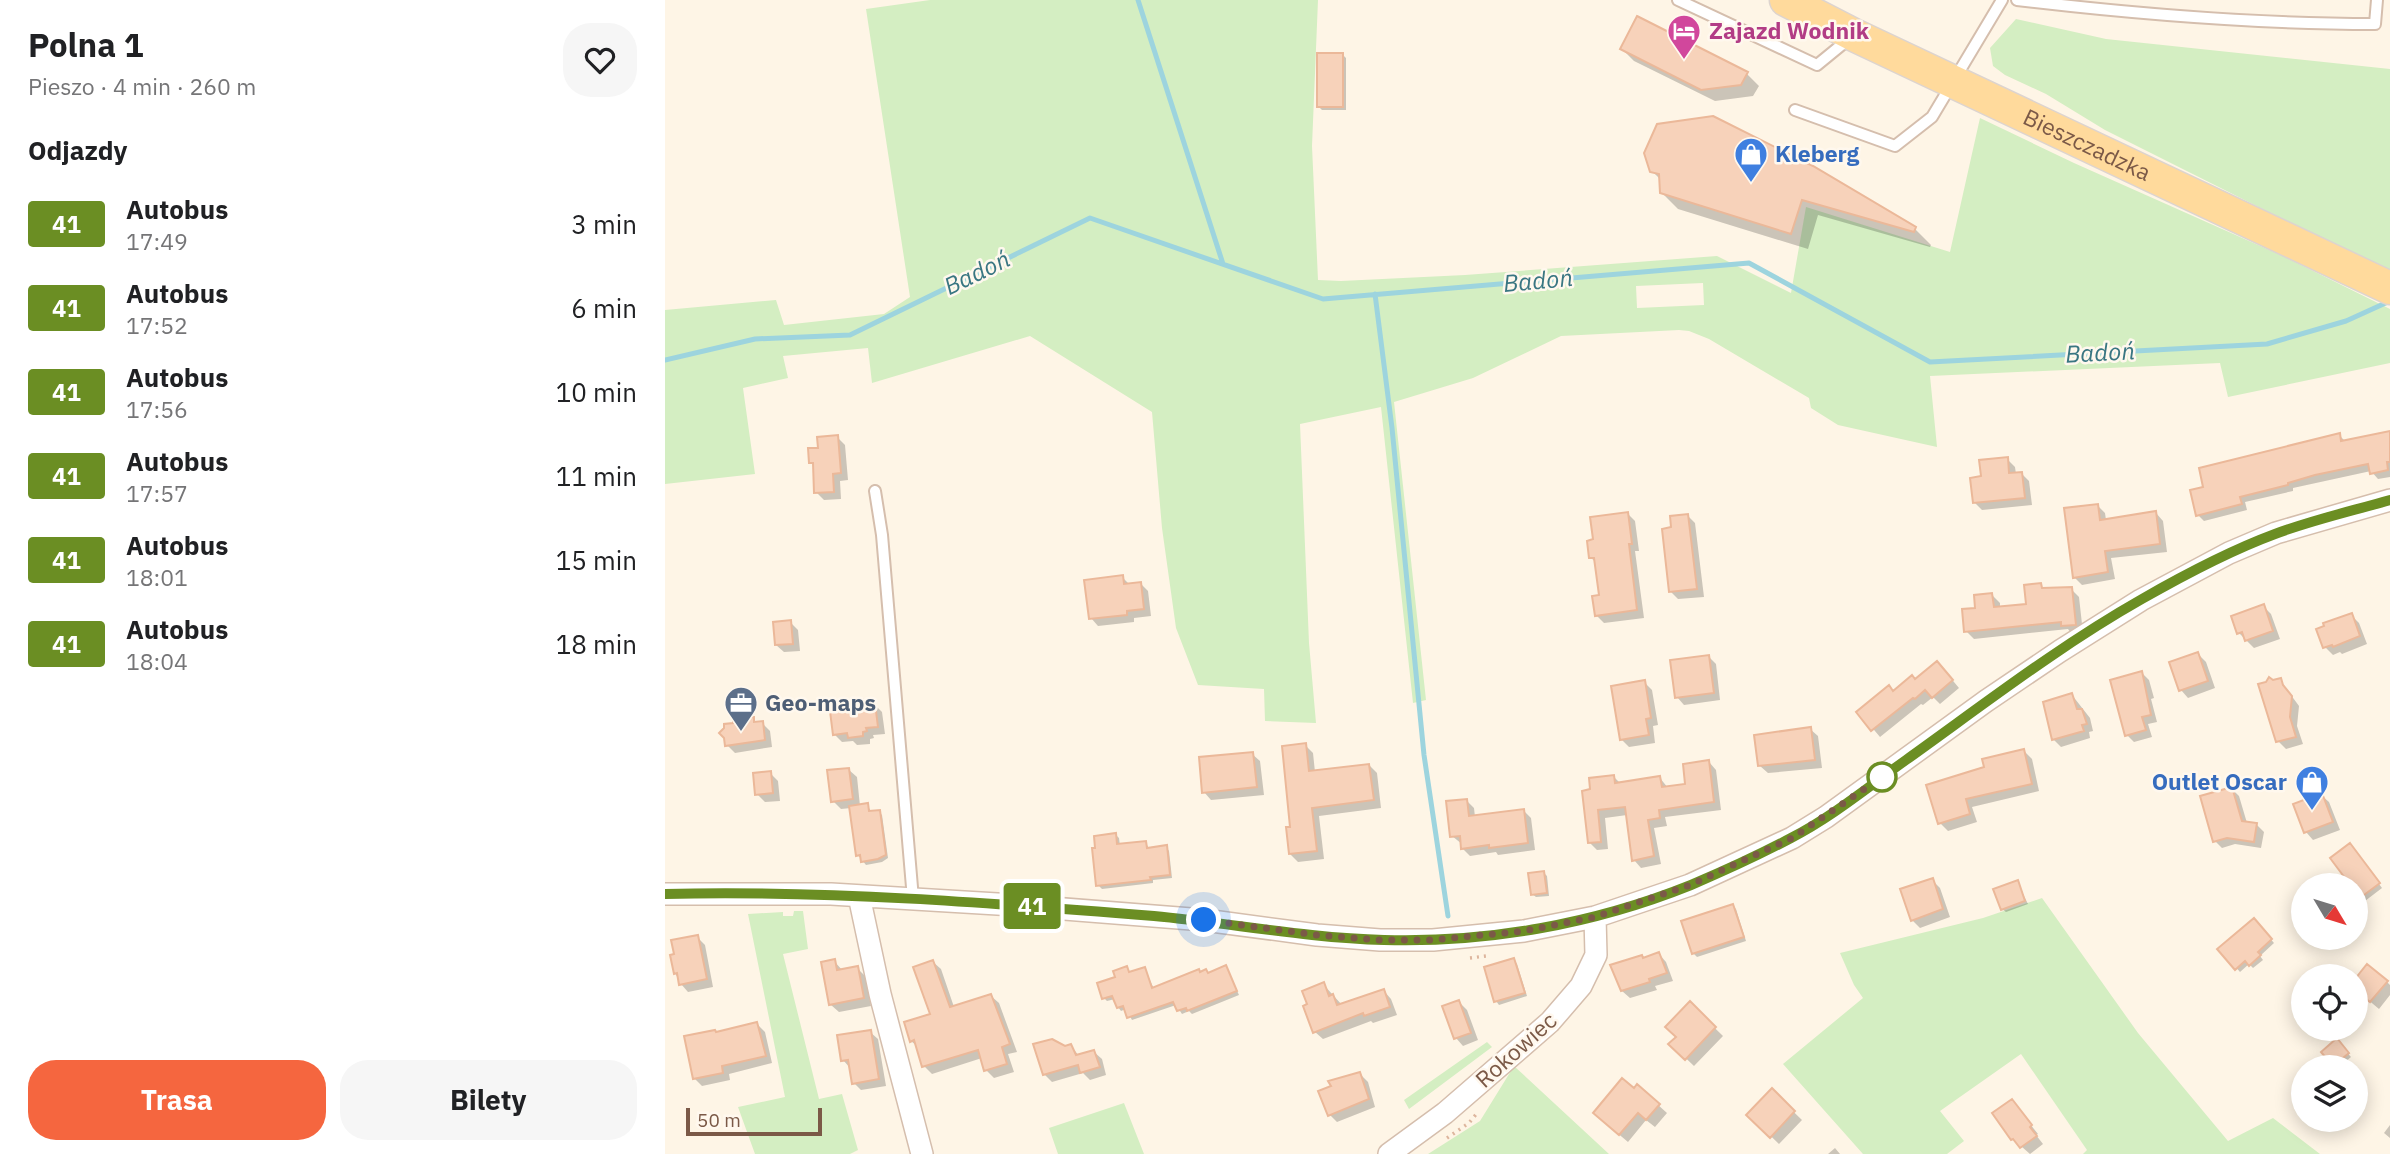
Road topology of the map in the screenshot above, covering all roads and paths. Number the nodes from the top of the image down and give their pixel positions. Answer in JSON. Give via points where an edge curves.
{"nodes":[{"id":1,"x":1678,"y":0,"type":"edge"},
{"id":2,"x":1786,"y":0,"type":"edge"},
{"id":3,"x":2002,"y":0,"type":"edge"},
{"id":4,"x":2017,"y":0,"type":"edge"},
{"id":5,"x":2377,"y":0,"type":"edge"},
{"id":6,"x":1854,"y":35,"type":"junction"},
{"id":7,"x":1952,"y":81,"type":"junction"},
{"id":8,"x":1795,"y":110,"type":"dead end"},
{"id":9,"x":2382,"y":284,"type":"edge"},
{"id":10,"x":875,"y":491,"type":"dead end"},
{"id":11,"x":2390,"y":500,"type":"edge"},
{"id":12,"x":665,"y":894,"type":"edge"},
{"id":13,"x":859,"y":896,"type":"junction"},
{"id":14,"x":913,"y":898,"type":"junction"},
{"id":15,"x":1595,"y":917,"type":"junction"},
{"id":16,"x":1490,"y":955,"type":"dead end"},
{"id":17,"x":1465,"y":958,"type":"dead end"},
{"id":18,"x":922,"y":1154,"type":"edge"},
{"id":19,"x":1389,"y":1154,"type":"edge"}],
"edges":[{"from":1,"to":6,"type":"lane","via":[[1817,65]]},
{"from":2,"to":6,"type":"main road","name":"Bieszczadzka"},
{"from":3,"to":7,"type":"lane"},
{"from":4,"to":5,"type":"lane","via":[[2350,24],[2375,24]]},
{"from":6,"to":7,"type":"main road","name":"Bieszczadzka"},
{"from":7,"to":8,"type":"lane","via":[[1932,117],[1895,146]]},
{"from":7,"to":9,"type":"main road","name":"Bieszczadzka"},
{"from":10,"to":14,"type":"lane"},
{"from":11,"to":15,"type":"street","via":[[2276,533],[2229,553],[2060,651],[1792,838],[1690,885]]},
{"from":12,"to":13,"type":"street"},
{"from":13,"to":14,"type":"street"},
{"from":13,"to":18,"type":"street"},
{"from":14,"to":15,"type":"street","via":[[1204,920],[1380,940],[1524,931]]},
{"from":15,"to":19,"type":"street","name":"Rokowiec","via":[[1596,955],[1581,986],[1551,1022],[1445,1113]]},
{"from":16,"to":17,"type":"path"}]}
